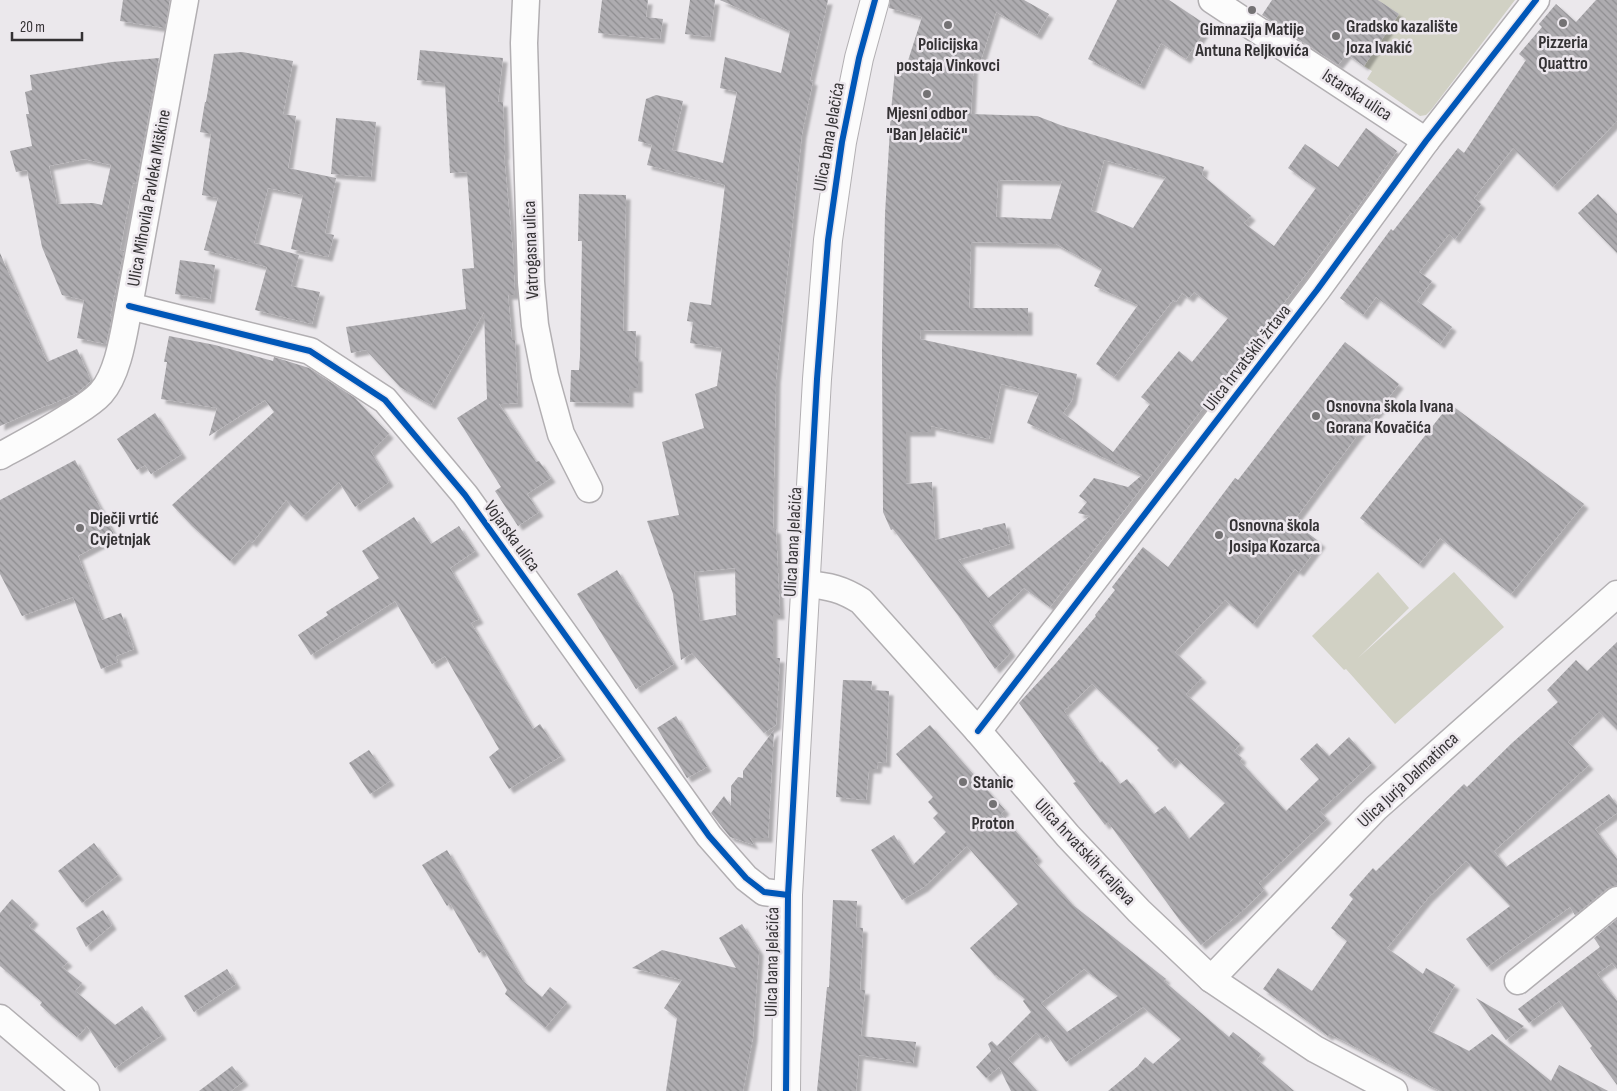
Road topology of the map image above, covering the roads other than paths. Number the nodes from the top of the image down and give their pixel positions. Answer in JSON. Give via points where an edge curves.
{"nodes":[{"id":1,"x":185,"y":0,"type":"edge"},
{"id":2,"x":526,"y":0,"type":"edge"},
{"id":3,"x":875,"y":0,"type":"edge"},
{"id":4,"x":1212,"y":0,"type":"edge"},
{"id":5,"x":1536,"y":0,"type":"edge"},
{"id":6,"x":1426,"y":141,"type":"junction"},
{"id":7,"x":129,"y":306,"type":"junction"},
{"id":8,"x":0,"y":456,"type":"edge"},
{"id":9,"x":589,"y":489,"type":"dead end"},
{"id":10,"x":806,"y":584,"type":"junction"},
{"id":11,"x":1617,"y":594,"type":"edge"},
{"id":12,"x":978,"y":731,"type":"junction"},
{"id":13,"x":788,"y":896,"type":"junction"},
{"id":14,"x":1617,"y":900,"type":"edge"},
{"id":15,"x":1211,"y":979,"type":"junction"},
{"id":16,"x":1518,"y":981,"type":"dead end"},
{"id":17,"x":0,"y":1018,"type":"edge"},
{"id":18,"x":86,"y":1091,"type":"edge"},
{"id":19,"x":786,"y":1091,"type":"edge"},
{"id":20,"x":1394,"y":1091,"type":"edge"}],
"edges":[{"from":1,"to":7,"type":"street","name":"Ulica Mihovila Pavleka Miškine"},
{"from":2,"to":9,"type":"street","name":"Vatrogasna ulica","via":[[524,43],[534,325],[561,434]]},
{"from":3,"to":10,"type":"main road","name":"Ulica bana Jelačića","via":[[842,142],[828,240]]},
{"from":4,"to":6,"type":"street","name":"Istarska ulica"},
{"from":5,"to":6,"type":"street","name":"Ulica hrvatskih žrtava"},
{"from":6,"to":12,"type":"street","name":"Ulica hrvatskih žrtava","via":[[1317,290]]},
{"from":7,"to":8,"type":"street","name":"Ulica Mihovila Pavleka Miškine","via":[[119,353],[102,392],[38,436]]},
{"from":7,"to":13,"type":"street","name":"Vojarska ulica","via":[[310,351],[385,400],[465,496],[709,836],[746,878],[764,892]]},
{"from":10,"to":12,"type":"street","name":"Ulica hrvatskih kraljeva","via":[[845,591],[861,602]]},
{"from":10,"to":13,"type":"main road","name":"Ulica bana Jelačića"},
{"from":11,"to":15,"type":"street","name":"Ulica Jurja Dalmatinca","via":[[1376,808]]},
{"from":12,"to":15,"type":"street","name":"Ulica hrvatskih kraljeva","via":[[1068,836],[1139,911]]},
{"from":13,"to":19,"type":"main road","name":"Ulica bana Jelačića"},
{"from":14,"to":16,"type":"street"},
{"from":15,"to":20,"type":"street","name":"Ulica hrvatskih kraljeva","via":[[1315,1049]]},
{"from":17,"to":18,"type":"street"}]}
